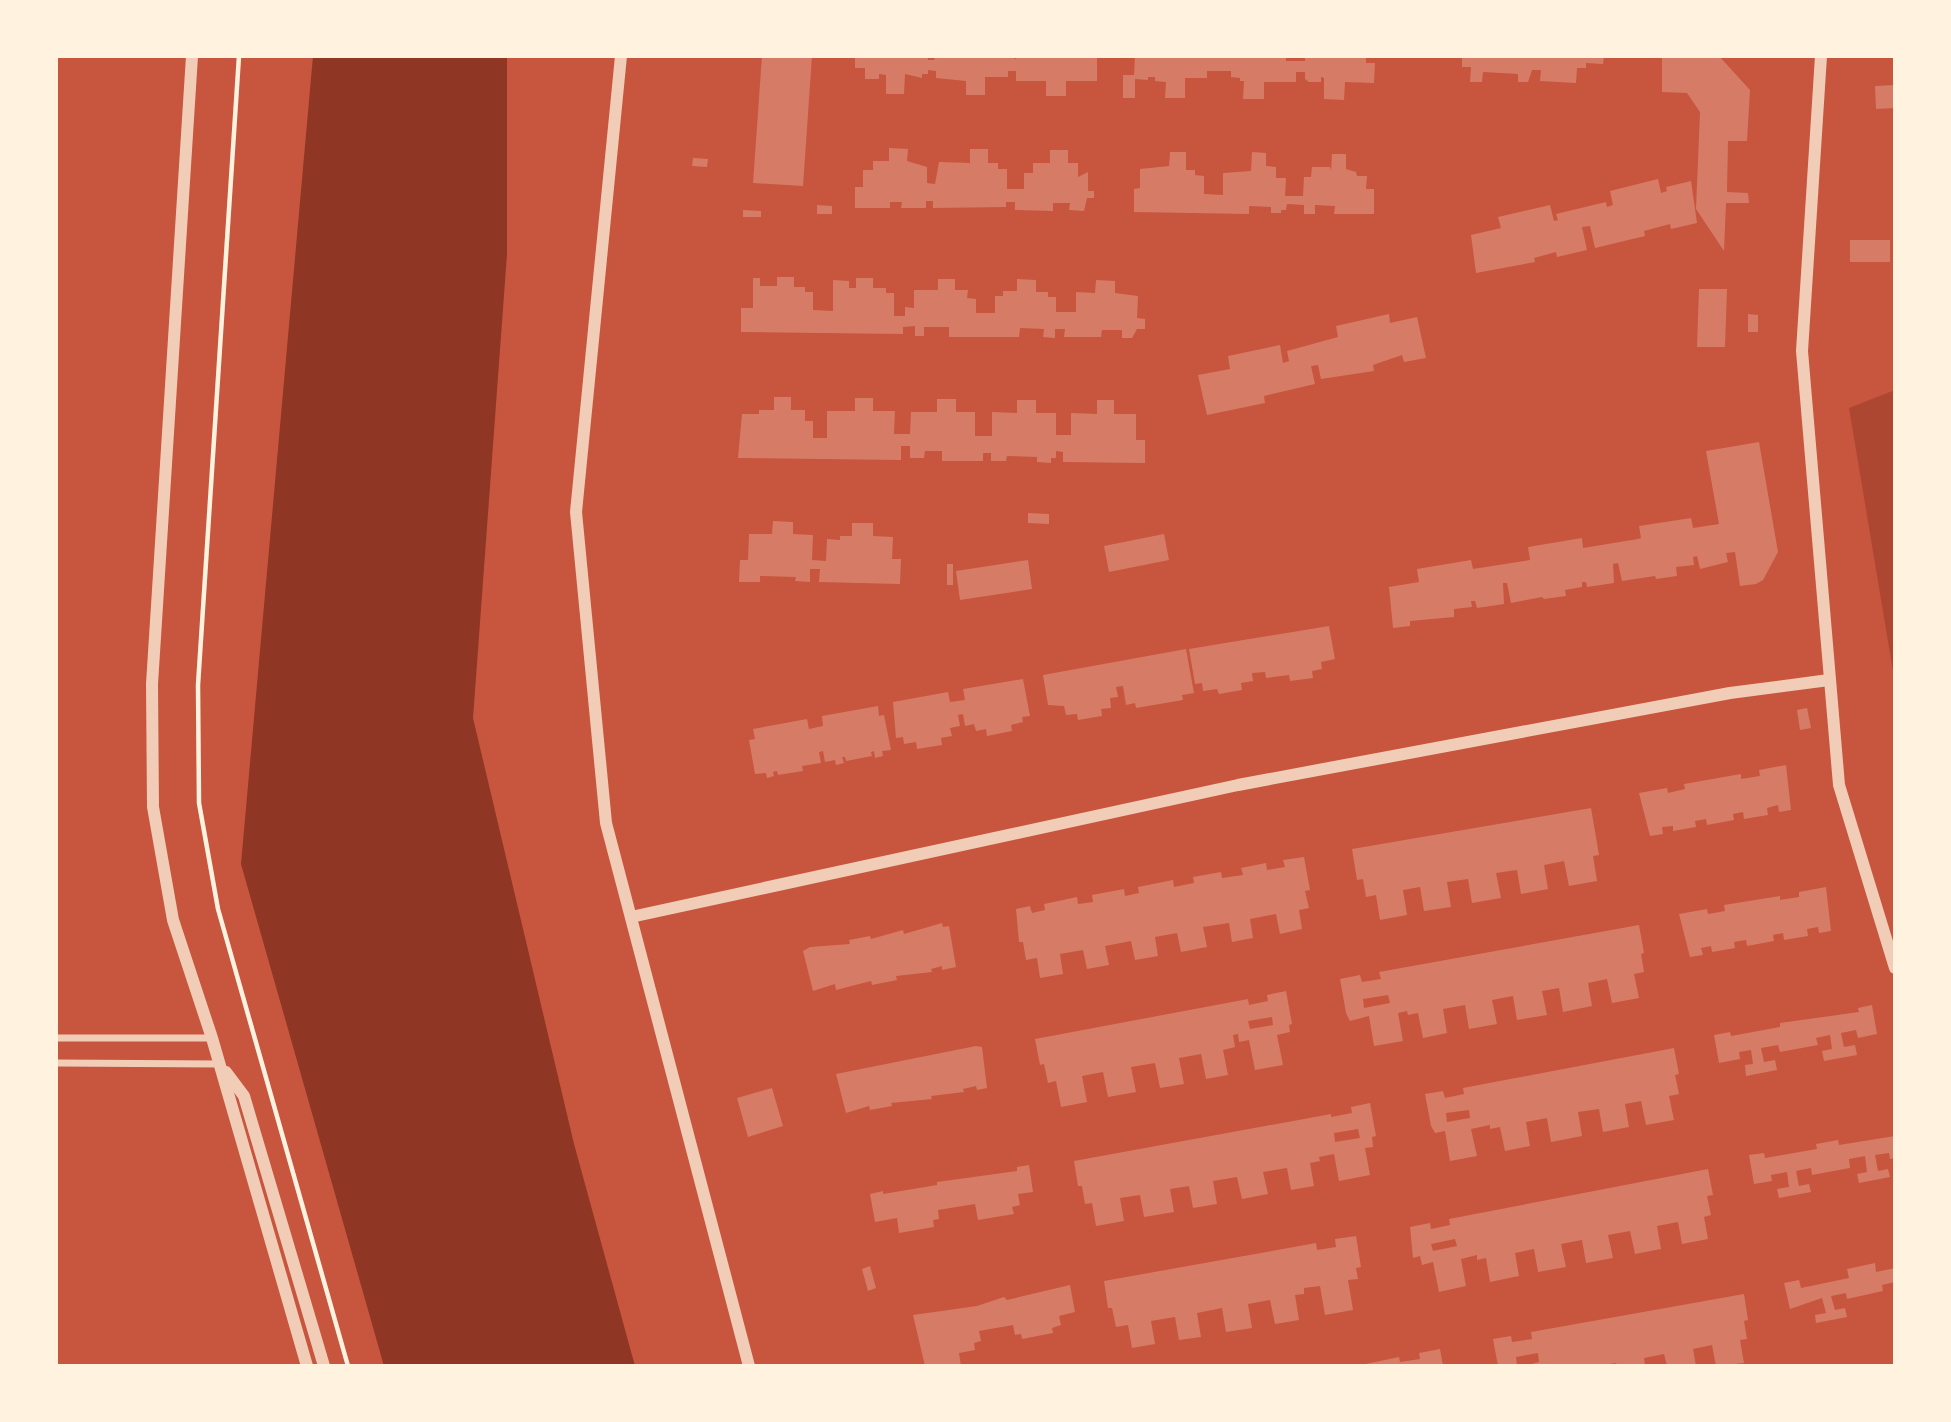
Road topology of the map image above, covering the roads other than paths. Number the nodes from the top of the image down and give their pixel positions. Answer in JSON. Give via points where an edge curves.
{"nodes":[{"id":1,"x":192,"y":56,"type":"edge"},
{"id":2,"x":621,"y":56,"type":"edge"},
{"id":3,"x":1821,"y":56,"type":"edge"},
{"id":4,"x":1829,"y":680,"type":"junction"},
{"id":5,"x":631,"y":917,"type":"junction"},
{"id":6,"x":1895,"y":968,"type":"edge"},
{"id":7,"x":56,"y":1038,"type":"edge"},
{"id":8,"x":212,"y":1038,"type":"junction"},
{"id":9,"x":56,"y":1063,"type":"edge"},
{"id":10,"x":220,"y":1063,"type":"junction"},
{"id":11,"x":307,"y":1366,"type":"edge"},
{"id":12,"x":324,"y":1366,"type":"edge"},
{"id":13,"x":750,"y":1366,"type":"edge"}],
"edges":[{"from":1,"to":8,"type":"street","via":[[152,684],[153,807],[173,919]]},
{"from":2,"to":5,"type":"street","via":[[576,512],[606,823]]},
{"from":3,"to":4,"type":"street","via":[[1801,351]]},
{"from":4,"to":5,"type":"street","via":[[1730,693],[1238,785]]},
{"from":4,"to":6,"type":"street","via":[[1839,785]]},
{"from":5,"to":13,"type":"street"},
{"from":7,"to":8,"type":"street"},
{"from":8,"to":10,"type":"street"},
{"from":9,"to":10,"type":"street"},
{"from":10,"to":11,"type":"street"},
{"from":10,"to":12,"type":"street","via":[[244,1096]]}]}
